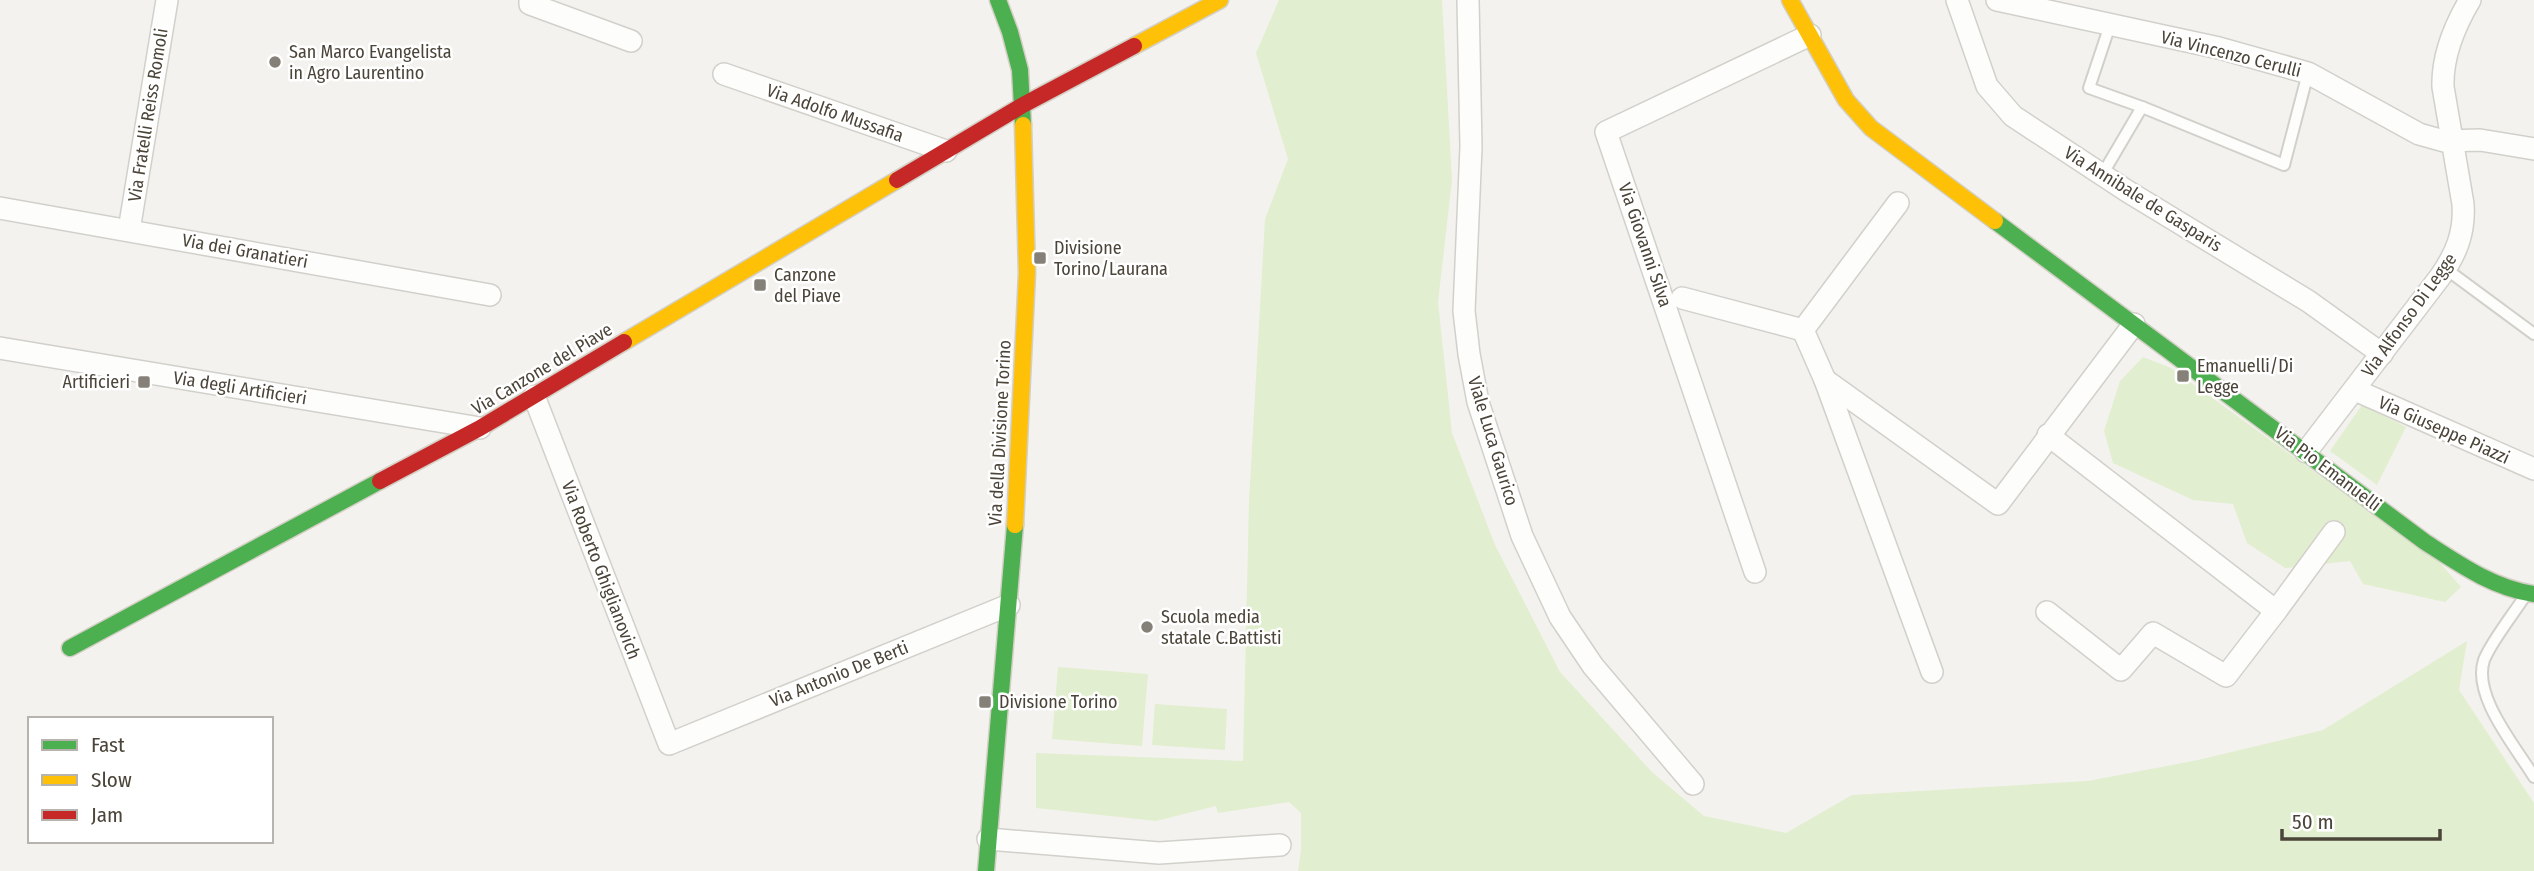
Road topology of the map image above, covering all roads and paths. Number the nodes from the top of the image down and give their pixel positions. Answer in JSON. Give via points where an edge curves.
{"nodes":[{"id":1,"x":167,"y":0,"type":"edge"},
{"id":2,"x":998,"y":0,"type":"edge"},
{"id":3,"x":1220,"y":0,"type":"edge"},
{"id":4,"x":1468,"y":0,"type":"edge"},
{"id":5,"x":1790,"y":0,"type":"edge"},
{"id":6,"x":1958,"y":0,"type":"edge"},
{"id":7,"x":1997,"y":0,"type":"edge"},
{"id":8,"x":2470,"y":0,"type":"edge"},
{"id":9,"x":530,"y":2,"type":"edge"},
{"id":10,"x":2110,"y":25,"type":"junction"},
{"id":11,"x":1810,"y":36,"type":"junction"},
{"id":12,"x":631,"y":41,"type":"dead end"},
{"id":13,"x":2308,"y":73,"type":"junction"},
{"id":14,"x":724,"y":74,"type":"dead end"},
{"id":15,"x":1023,"y":105,"type":"junction"},
{"id":16,"x":2142,"y":107,"type":"junction"},
{"id":17,"x":2453,"y":142,"type":"junction"},
{"id":18,"x":2534,"y":149,"type":"edge"},
{"id":19,"x":946,"y":151,"type":"junction"},
{"id":20,"x":2102,"y":175,"type":"junction"},
{"id":21,"x":1898,"y":203,"type":"dead end"},
{"id":22,"x":0,"y":208,"type":"edge"},
{"id":23,"x":129,"y":230,"type":"junction"},
{"id":24,"x":2446,"y":269,"type":"junction"},
{"id":25,"x":490,"y":295,"type":"dead end"},
{"id":26,"x":1682,"y":298,"type":"dead end"},
{"id":27,"x":2134,"y":324,"type":"junction"},
{"id":28,"x":1803,"y":330,"type":"junction"},
{"id":29,"x":2534,"y":334,"type":"edge"},
{"id":30,"x":0,"y":348,"type":"edge"},
{"id":31,"x":2382,"y":354,"type":"junction"},
{"id":32,"x":1825,"y":380,"type":"junction"},
{"id":33,"x":2355,"y":390,"type":"junction"},
{"id":34,"x":534,"y":396,"type":"junction"},
{"id":35,"x":480,"y":428,"type":"junction"},
{"id":36,"x":2048,"y":435,"type":"junction"},
{"id":37,"x":2306,"y":452,"type":"junction"},
{"id":38,"x":2534,"y":469,"type":"edge"},
{"id":39,"x":2334,"y":533,"type":"dead end"},
{"id":40,"x":1755,"y":572,"type":"dead end"},
{"id":41,"x":2532,"y":595,"type":"edge"},
{"id":42,"x":1009,"y":605,"type":"junction"},
{"id":43,"x":2276,"y":611,"type":"junction"},
{"id":44,"x":2048,"y":612,"type":"dead end"},
{"id":45,"x":70,"y":648,"type":"dead end"},
{"id":46,"x":1932,"y":672,"type":"dead end"},
{"id":47,"x":669,"y":744,"type":"joint"},
{"id":48,"x":2534,"y":777,"type":"edge"},
{"id":49,"x":1693,"y":784,"type":"dead end"},
{"id":50,"x":988,"y":839,"type":"junction"},
{"id":51,"x":1280,"y":845,"type":"dead end"},
{"id":52,"x":986,"y":871,"type":"edge"}],
"edges":[{"from":1,"to":23,"type":"street","name":"Via Fratelli Reiss Romoli"},
{"from":2,"to":15,"type":"street","name":"Via della Divisione Torino","via":[[1016,51]]},
{"from":3,"to":15,"type":"street","name":"Via Canzone del Piave"},
{"from":4,"to":49,"type":"street","name":"Viale Luca Gaurico","via":[[1471,148],[1464,311],[1478,402],[1522,536],[1560,617],[1593,666]]},
{"from":5,"to":11,"type":"street","name":"Via Pio Emanuelli"},
{"from":6,"to":20,"type":"street","name":"Via Annibale de Gasparis","via":[[1994,96],[2013,116]]},
{"from":7,"to":10,"type":"street","name":"Via Vincenzo Cerulli"},
{"from":8,"to":17,"type":"street","name":"Via Alfonso Di Legge","via":[[2447,50],[2443,74]]},
{"from":9,"to":12,"type":"street"},
{"from":10,"to":13,"type":"street","name":"Via Vincenzo Cerulli"},
{"from":10,"to":16,"type":"lane","via":[[2089,88]]},
{"from":11,"to":27,"type":"street","name":"Via Pio Emanuelli","via":[[1846,100],[1866,123]]},
{"from":11,"to":40,"type":"street","name":"Via Giovanni Silva","via":[[1606,132]]},
{"from":13,"to":16,"type":"lane","via":[[2284,165]]},
{"from":13,"to":17,"type":"street","name":"Via Vincenzo Cerulli","via":[[2419,134]]},
{"from":14,"to":19,"type":"street","name":"Via Adolfo Mussafia"},
{"from":15,"to":19,"type":"street","name":"Via Canzone del Piave"},
{"from":15,"to":42,"type":"street","name":"Via della Divisione Torino","via":[[1027,273]]},
{"from":16,"to":20,"type":"lane"},
{"from":17,"to":18,"type":"street","name":"Via Vincenzo Cerulli","via":[[2480,140]]},
{"from":17,"to":24,"type":"street","name":"Via Alfonso Di Legge","via":[[2464,223]]},
{"from":19,"to":34,"type":"street","name":"Via Canzone del Piave"},
{"from":20,"to":31,"type":"street","name":"Via Annibale de Gasparis","via":[[2308,301]]},
{"from":21,"to":28,"type":"street"},
{"from":22,"to":23,"type":"street","name":"Via dei Granatieri"},
{"from":23,"to":25,"type":"street","name":"Via dei Granatieri"},
{"from":24,"to":29,"type":"lane"},
{"from":24,"to":31,"type":"street","name":"Via Alfonso Di Legge"},
{"from":26,"to":28,"type":"street"},
{"from":27,"to":36,"type":"street"},
{"from":27,"to":37,"type":"street","name":"Via Pio Emanuelli"},
{"from":28,"to":32,"type":"street"},
{"from":30,"to":35,"type":"street","name":"Via degli Artificieri"},
{"from":31,"to":33,"type":"street","name":"Via Alfonso Di Legge"},
{"from":32,"to":36,"type":"street","via":[[1998,504]]},
{"from":32,"to":46,"type":"street"},
{"from":33,"to":37,"type":"street","name":"Via Alfonso Di Legge"},
{"from":33,"to":38,"type":"street","name":"Via Giuseppe Piazzi"},
{"from":34,"to":35,"type":"street","name":"Via Canzone del Piave"},
{"from":34,"to":47,"type":"street","name":"Via Roberto Ghiglianovich"},
{"from":35,"to":45,"type":"street","name":"Via Canzone del Piave"},
{"from":36,"to":43,"type":"street"},
{"from":37,"to":41,"type":"street","name":"Via Pio Emanuelli","via":[[2440,551],[2498,584]]},
{"from":39,"to":43,"type":"street"},
{"from":41,"to":48,"type":"lane","via":[[2485,658],[2482,672],[2484,693]]},
{"from":42,"to":47,"type":"street","name":"Via Antonio De Berti"},
{"from":42,"to":50,"type":"street","name":"Via della Divisione Torino"},
{"from":43,"to":44,"type":"street","via":[[2226,676],[2153,633],[2121,670]]},
{"from":50,"to":51,"type":"street","via":[[1159,853]]},
{"from":50,"to":52,"type":"street","name":"Via della Divisione Torino"}]}
